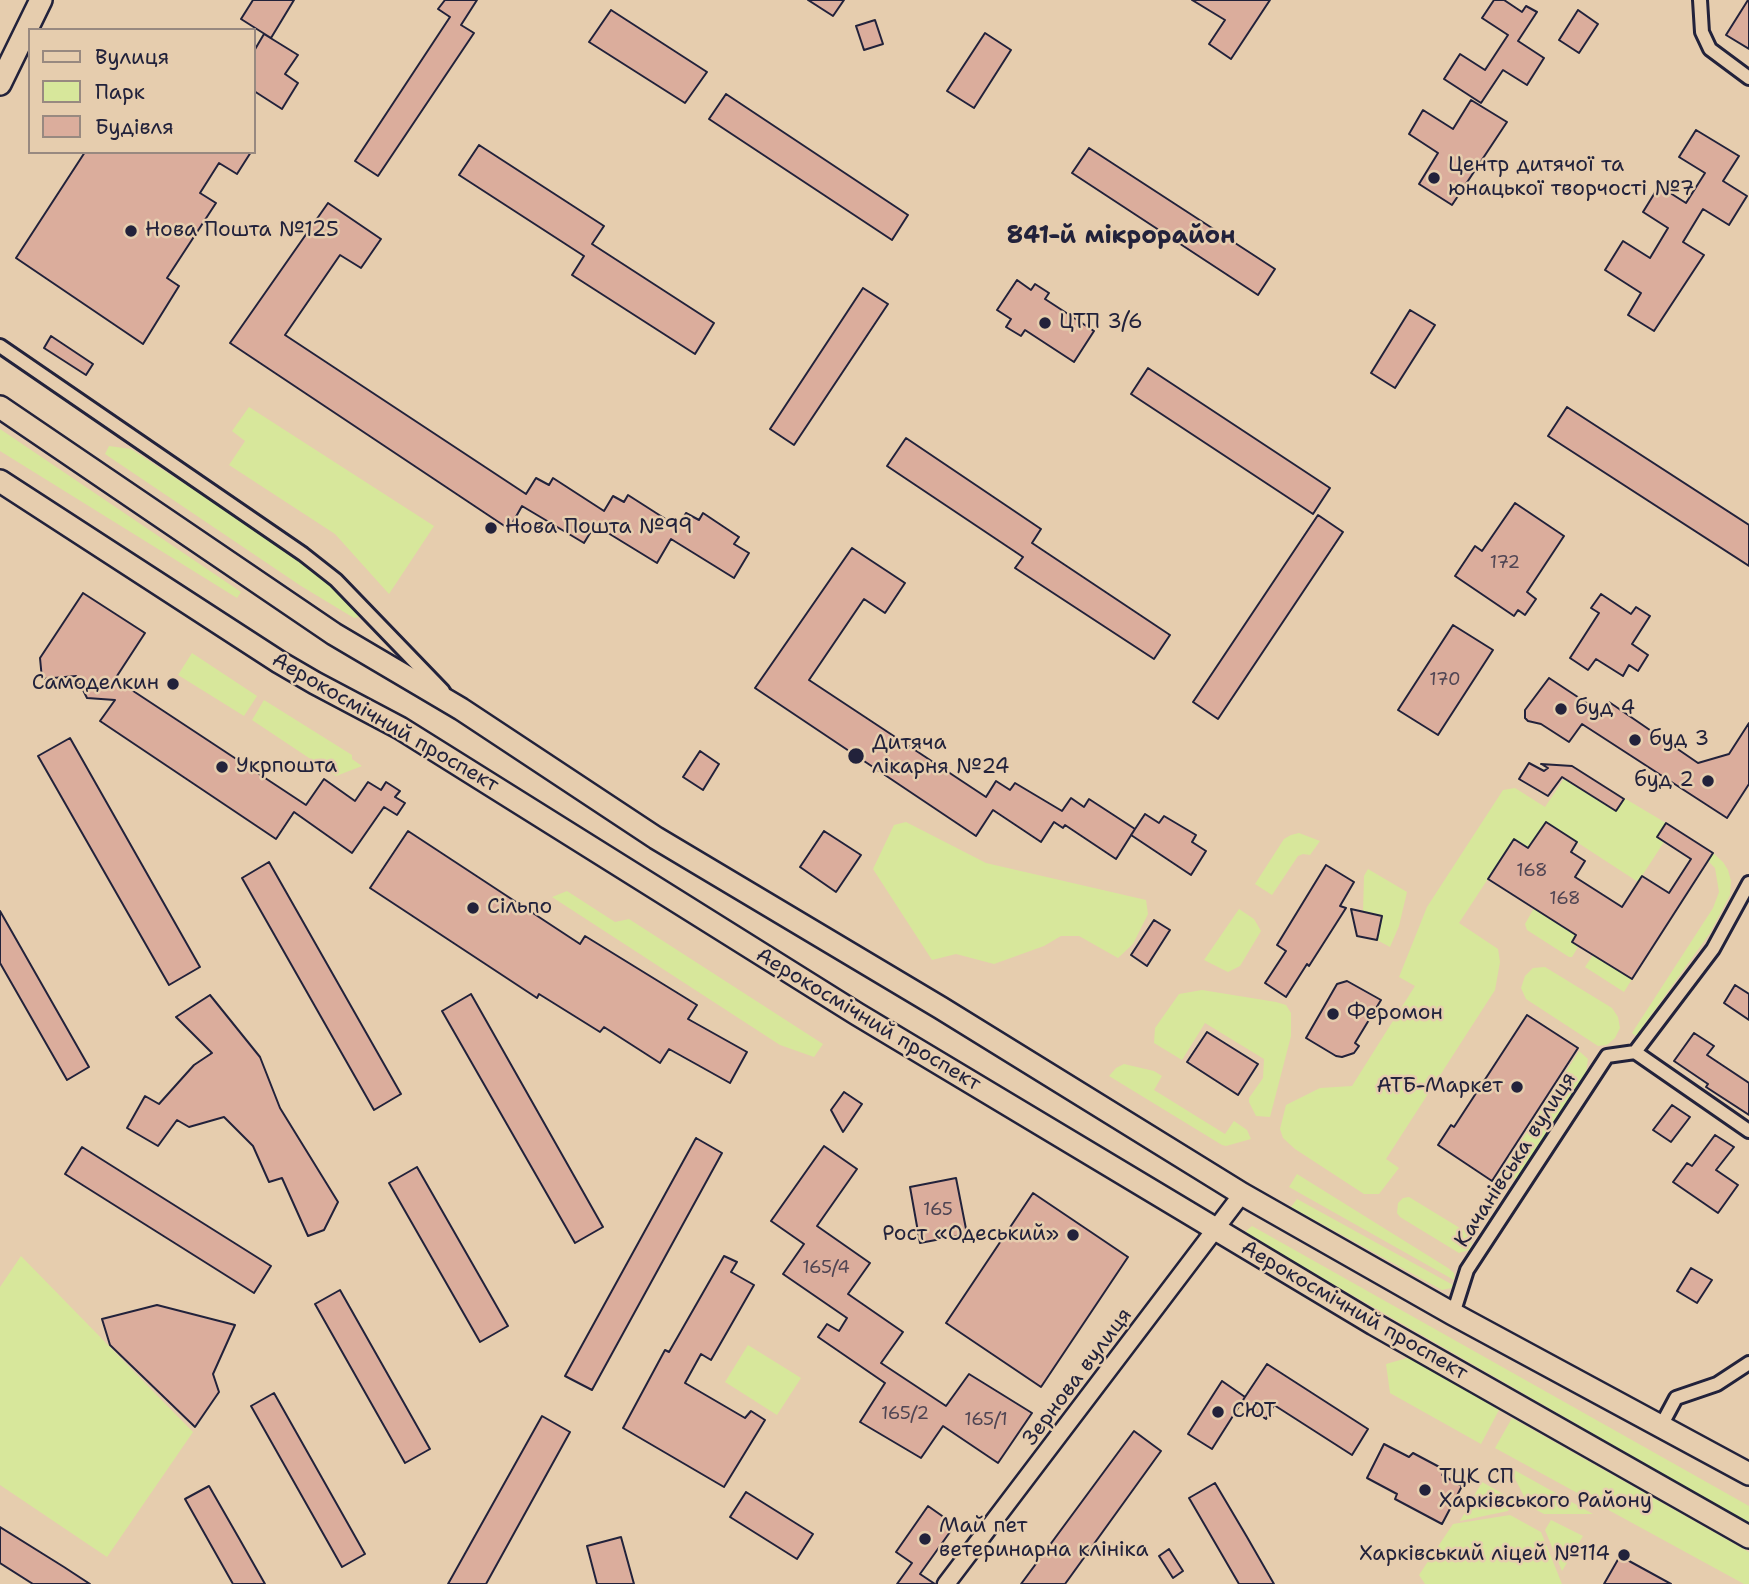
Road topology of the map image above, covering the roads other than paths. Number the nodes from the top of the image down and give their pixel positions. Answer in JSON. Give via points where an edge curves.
{"nodes":[{"id":1,"x":41,"y":0,"type":"edge"},
{"id":2,"x":1700,"y":0,"type":"edge"},
{"id":3,"x":1749,"y":78,"type":"edge"},
{"id":4,"x":0,"y":84,"type":"edge"},
{"id":5,"x":0,"y":346,"type":"edge"},
{"id":6,"x":0,"y":407,"type":"edge"},
{"id":7,"x":0,"y":481,"type":"edge"},
{"id":8,"x":461,"y":709,"type":"junction"},
{"id":9,"x":1749,"y":883,"type":"edge"},
{"id":10,"x":1635,"y":1052,"type":"junction"},
{"id":11,"x":1749,"y":1131,"type":"edge"},
{"id":12,"x":1242,"y":1194,"type":"junction"},
{"id":13,"x":1215,"y":1229,"type":"junction"},
{"id":14,"x":1453,"y":1314,"type":"junction"},
{"id":15,"x":1749,"y":1363,"type":"edge"},
{"id":16,"x":1661,"y":1426,"type":"junction"},
{"id":17,"x":1749,"y":1474,"type":"edge"},
{"id":18,"x":1749,"y":1537,"type":"edge"},
{"id":19,"x":946,"y":1584,"type":"edge"}],
"edges":[{"from":1,"to":4,"type":"main road"},
{"from":2,"to":3,"type":"street","via":[[1702,32],[1710,49]]},
{"from":5,"to":8,"type":"street","via":[[336,580]]},
{"from":6,"to":8,"type":"main road","via":[[334,634]]},
{"from":7,"to":13,"type":"main road","name":"Аерокосмічний проспект","via":[[279,662],[400,728],[858,1014]]},
{"from":8,"to":12,"type":"main road","via":[[656,838]]},
{"from":9,"to":10,"type":"street","via":[[1713,949]]},
{"from":10,"to":11,"type":"street"},
{"from":10,"to":14,"type":"street","name":"Качанівська вулиця","via":[[1607,1056],[1467,1270]]},
{"from":12,"to":13,"type":"street","name":"Зернова вулиця"},
{"from":12,"to":14,"type":"main road"},
{"from":13,"to":18,"type":"main road","name":"Аерокосмічний проспект"},
{"from":13,"to":19,"type":"street","name":"Зернова вулиця"},
{"from":14,"to":16,"type":"main road"},
{"from":15,"to":16,"type":"street","via":[[1717,1384],[1676,1398]]},
{"from":16,"to":17,"type":"main road"}]}
